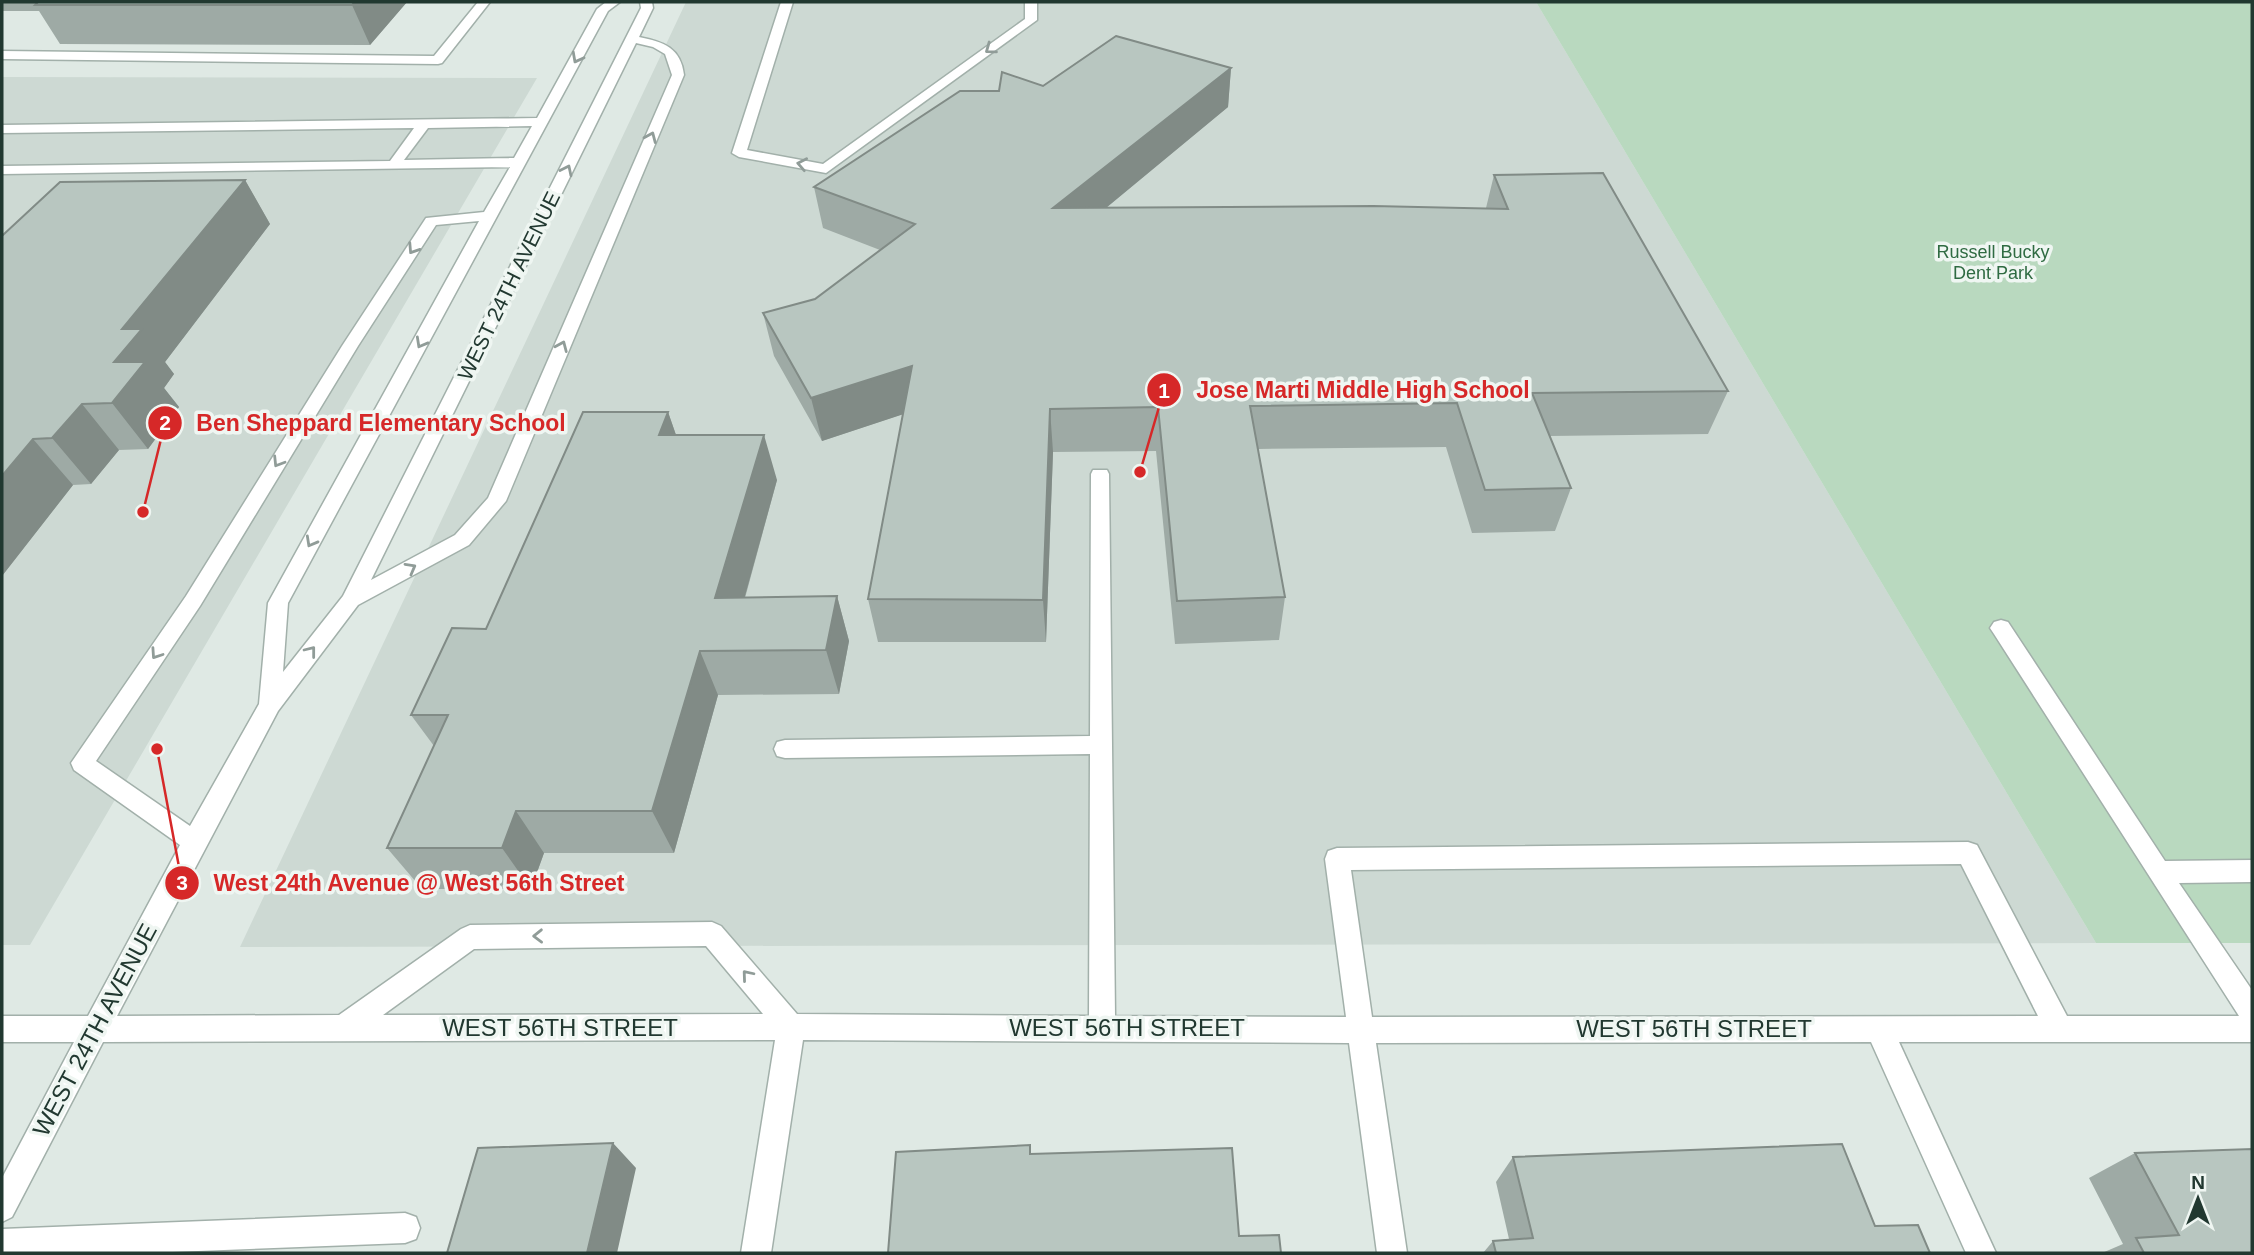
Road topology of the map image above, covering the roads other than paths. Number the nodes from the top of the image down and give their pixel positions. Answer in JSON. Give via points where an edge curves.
{"nodes":[{"id":1,"x":484,"y":2,"type":"edge"},
{"id":2,"x":614,"y":2,"type":"edge"},
{"id":3,"x":646,"y":2,"type":"edge"},
{"id":4,"x":787,"y":2,"type":"edge"},
{"id":5,"x":1031,"y":2,"type":"edge"},
{"id":6,"x":632,"y":39,"type":"junction"},
{"id":7,"x":2,"y":55,"type":"edge"},
{"id":8,"x":543,"y":122,"type":"junction"},
{"id":9,"x":424,"y":123,"type":"junction"},
{"id":10,"x":2,"y":129,"type":"edge"},
{"id":11,"x":521,"y":162,"type":"junction"},
{"id":12,"x":394,"y":165,"type":"junction"},
{"id":13,"x":2,"y":170,"type":"edge"},
{"id":14,"x":491,"y":216,"type":"junction"},
{"id":15,"x":1101,"y":474,"type":"dead end"},
{"id":16,"x":351,"y":600,"type":"junction"},
{"id":17,"x":2001,"y":628,"type":"dead end"},
{"id":18,"x":270,"y":705,"type":"junction"},
{"id":19,"x":1102,"y":745,"type":"junction"},
{"id":20,"x":785,"y":749,"type":"dead end"},
{"id":21,"x":194,"y":842,"type":"junction"},
{"id":22,"x":2252,"y":870,"type":"edge"},
{"id":23,"x":2158,"y":872,"type":"junction"},
{"id":24,"x":2252,"y":1013,"type":"edge"},
{"id":25,"x":791,"y":1027,"type":"junction"},
{"id":26,"x":1102,"y":1028,"type":"junction"},
{"id":27,"x":2,"y":1029,"type":"edge"},
{"id":28,"x":342,"y":1029,"type":"junction"},
{"id":29,"x":1879,"y":1029,"type":"junction"},
{"id":30,"x":2059,"y":1029,"type":"junction"},
{"id":31,"x":2252,"y":1029,"type":"edge"},
{"id":32,"x":96,"y":1030,"type":"junction"},
{"id":33,"x":1360,"y":1030,"type":"junction"},
{"id":34,"x":2,"y":1207,"type":"edge"},
{"id":35,"x":405,"y":1228,"type":"dead end"},
{"id":36,"x":2,"y":1244,"type":"edge"},
{"id":37,"x":756,"y":1253,"type":"edge"},
{"id":38,"x":1392,"y":1253,"type":"edge"},
{"id":39,"x":1981,"y":1253,"type":"edge"}],
"edges":[{"from":1,"to":7,"type":"street","via":[[438,60]]},
{"from":2,"to":8,"type":"street","name":"WEST 24TH AVENUE","one_way":true,"via":[[603,9]]},
{"from":3,"to":6,"type":"street","name":"WEST 24TH AVENUE"},
{"from":5,"to":4,"type":"street","one_way":true,"via":[[1031,20],[826,169],[739,153]]},
{"from":16,"to":6,"type":"street","name":"WEST 24TH AVENUE","one_way":true},
{"from":16,"to":6,"type":"street","one_way":true,"via":[[462,540],[496,500],[678,75],[673,53]]},
{"from":8,"to":9,"type":"street"},
{"from":8,"to":11,"type":"street","name":"WEST 24TH AVENUE"},
{"from":9,"to":10,"type":"street"},
{"from":9,"to":12,"type":"street"},
{"from":11,"to":12,"type":"street"},
{"from":11,"to":14,"type":"street","name":"WEST 24TH AVENUE"},
{"from":12,"to":13,"type":"street"},
{"from":14,"to":18,"type":"street","name":"WEST 24TH AVENUE","one_way":true,"via":[[278,603]]},
{"from":14,"to":21,"type":"street","one_way":true,"via":[[432,221],[192,601],[82,763]]},
{"from":15,"to":19,"type":"street"},
{"from":18,"to":16,"type":"street","name":"WEST 24TH AVENUE","one_way":true},
{"from":17,"to":23,"type":"street"},
{"from":18,"to":21,"type":"street","name":"WEST 24TH AVENUE"},
{"from":19,"to":20,"type":"street"},
{"from":19,"to":26,"type":"street"},
{"from":21,"to":32,"type":"street","name":"WEST 24TH AVENUE"},
{"from":22,"to":23,"type":"street"},
{"from":23,"to":24,"type":"street"},
{"from":25,"to":26,"type":"street","name":"WEST 56TH STREET"},
{"from":25,"to":28,"type":"street","name":"WEST 56TH STREET"},
{"from":25,"to":28,"type":"street","one_way":true,"via":[[712,934],[698,934],[470,937]]},
{"from":25,"to":37,"type":"street"},
{"from":26,"to":33,"type":"street","name":"WEST 56TH STREET"},
{"from":27,"to":32,"type":"street","name":"WEST 56TH STREET"},
{"from":28,"to":32,"type":"street","name":"WEST 56TH STREET"},
{"from":29,"to":30,"type":"street","name":"WEST 56TH STREET"},
{"from":29,"to":33,"type":"street","name":"WEST 56TH STREET"},
{"from":29,"to":39,"type":"street"},
{"from":30,"to":31,"type":"street","name":"WEST 56TH STREET"},
{"from":30,"to":33,"type":"street","via":[[1968,853],[1337,859]]},
{"from":32,"to":34,"type":"street","name":"WEST 24TH AVENUE"},
{"from":33,"to":38,"type":"street"},
{"from":35,"to":36,"type":"street"}]}
